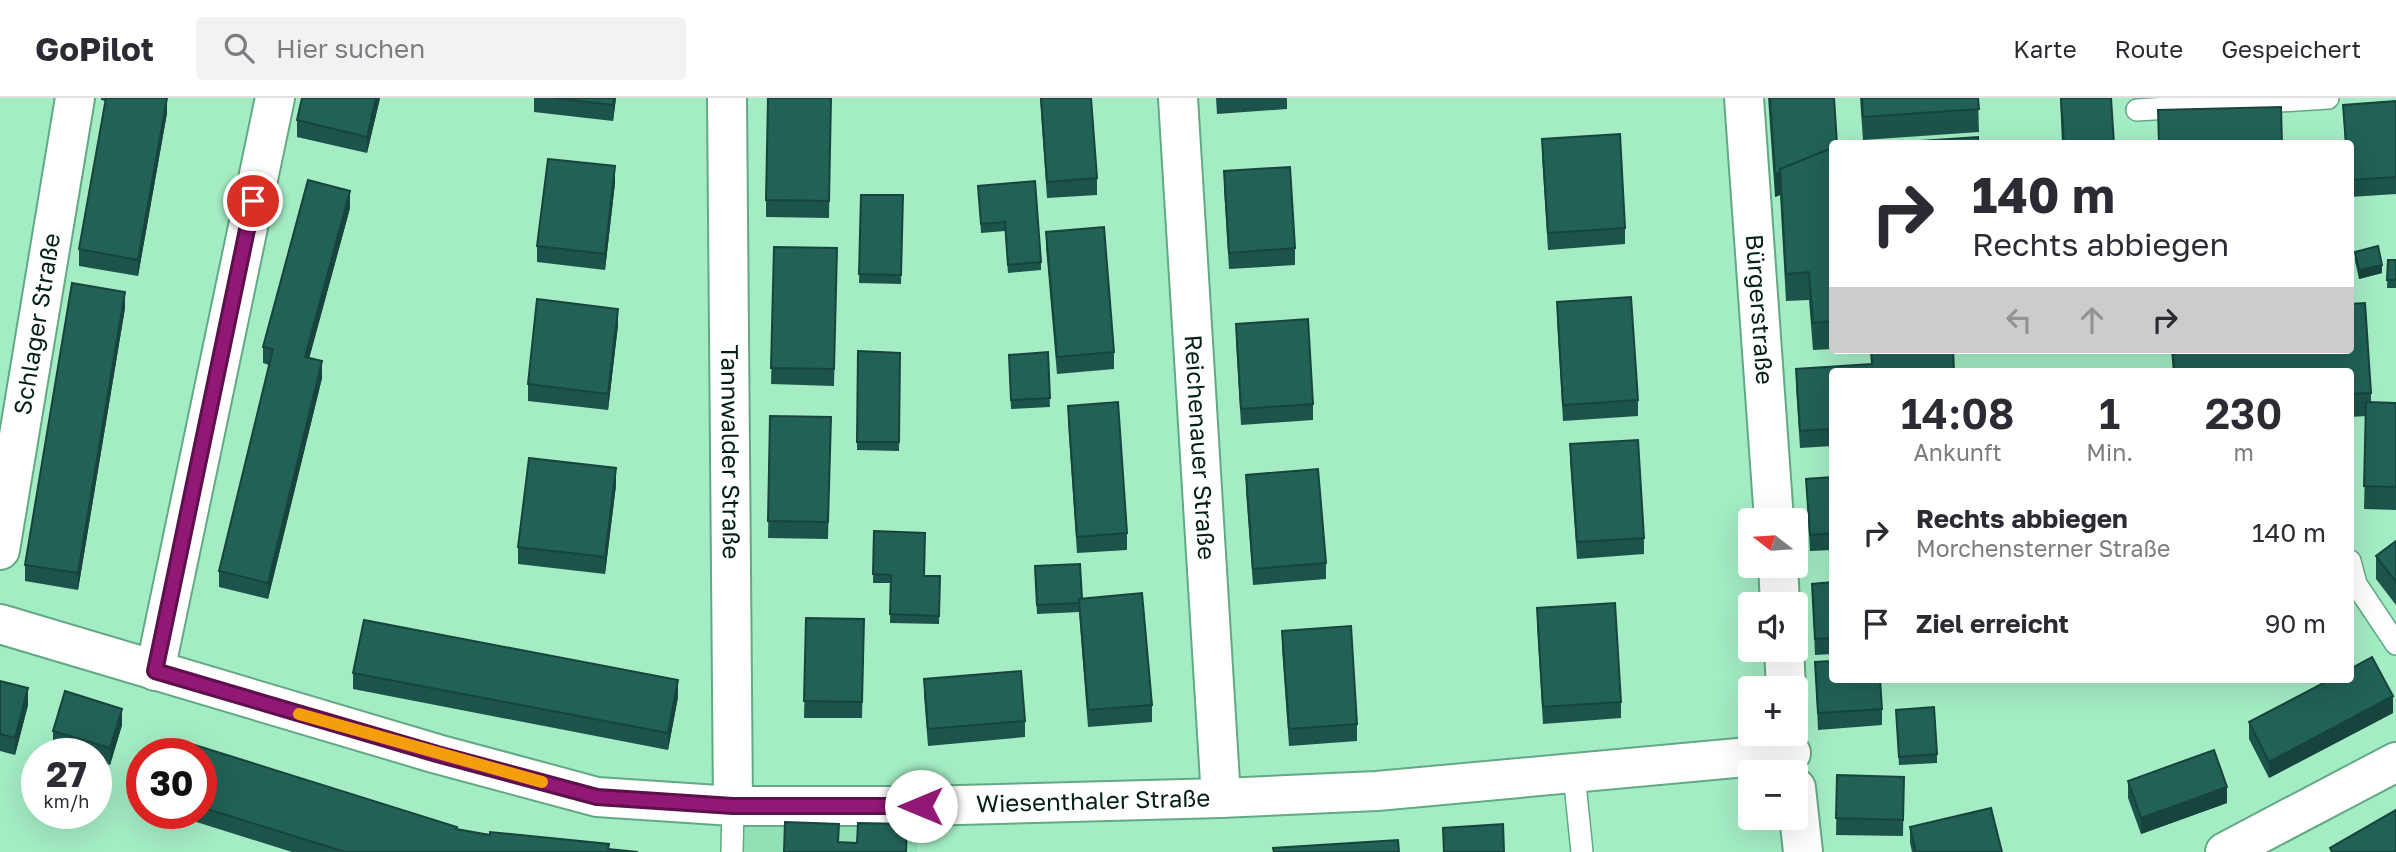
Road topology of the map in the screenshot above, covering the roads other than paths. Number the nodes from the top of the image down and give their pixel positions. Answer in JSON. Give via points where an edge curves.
{"nodes":[{"id":1,"x":75,"y":98,"type":"edge"},
{"id":2,"x":275,"y":98,"type":"edge"},
{"id":3,"x":727,"y":98,"type":"edge"},
{"id":4,"x":1178,"y":98,"type":"edge"},
{"id":5,"x":1744,"y":98,"type":"edge"},
{"id":6,"x":2328,"y":98,"type":"edge"},
{"id":7,"x":2137,"y":110,"type":"dead end"},
{"id":8,"x":1773,"y":508,"type":"edge"},
{"id":9,"x":0,"y":550,"type":"edge"},
{"id":10,"x":2354,"y":576,"type":"edge"},
{"id":11,"x":0,"y":624,"type":"edge"},
{"id":12,"x":2396,"y":644,"type":"edge"},
{"id":13,"x":155,"y":671,"type":"junction"},
{"id":14,"x":2396,"y":761,"type":"edge"},
{"id":15,"x":1738,"y":765,"type":"edge"},
{"id":16,"x":1574,"y":774,"type":"junction"},
{"id":17,"x":1221,"y":798,"type":"junction"},
{"id":18,"x":733,"y":806,"type":"junction"},
{"id":19,"x":1800,"y":830,"type":"edge"},
{"id":20,"x":732,"y":852,"type":"edge"},
{"id":21,"x":1582,"y":852,"type":"edge"},
{"id":22,"x":1803,"y":852,"type":"edge"},
{"id":23,"x":2225,"y":852,"type":"edge"}],
"edges":[{"from":1,"to":9,"type":"street","name":"Schlager Straße"},
{"from":2,"to":13,"type":"street"},
{"from":3,"to":18,"type":"street","name":"Tannwalder Straße"},
{"from":4,"to":17,"type":"street","name":"Reichenauer Straße"},
{"from":5,"to":8,"type":"street","name":"Bürgerstraße"},
{"from":6,"to":7,"type":"lane"},
{"from":10,"to":12,"type":"lane"},
{"from":11,"to":13,"type":"street","name":"Wiesenthaler Straße"},
{"from":13,"to":18,"type":"street","name":"Wiesenthaler Straße","via":[[597,797]]},
{"from":14,"to":23,"type":"street"},
{"from":15,"to":16,"type":"street","name":"Wiesenthaler Straße"},
{"from":16,"to":17,"type":"street","name":"Wiesenthaler Straße","via":[[1377,791]]},
{"from":16,"to":21,"type":"lane"},
{"from":17,"to":18,"type":"street","name":"Wiesenthaler Straße"},
{"from":18,"to":20,"type":"lane"},
{"from":19,"to":22,"type":"street"}]}
